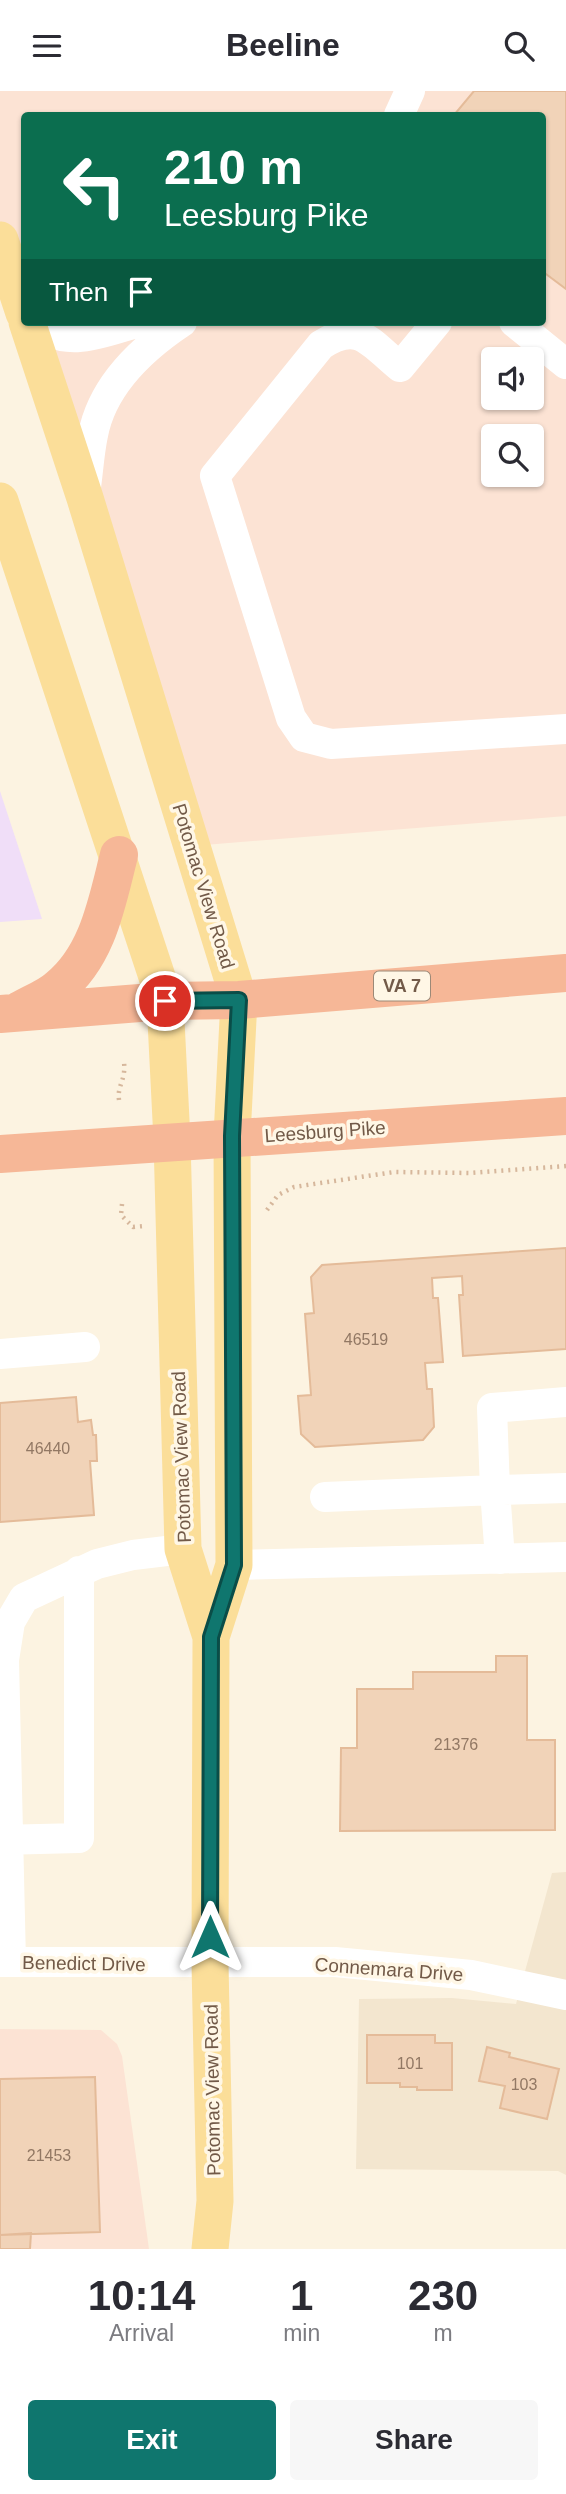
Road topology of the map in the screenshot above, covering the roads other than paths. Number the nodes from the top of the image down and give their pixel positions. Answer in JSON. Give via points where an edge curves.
{"nodes":[{"id":1,"x":410,"y":91,"type":"edge"},
{"id":2,"x":401,"y":112,"type":"edge"},
{"id":3,"x":0,"y":240,"type":"edge"},
{"id":4,"x":21,"y":296,"type":"edge"},
{"id":5,"x":31,"y":326,"type":"edge"},
{"id":6,"x":42,"y":326,"type":"edge"},
{"id":7,"x":124,"y":326,"type":"edge"},
{"id":8,"x":177,"y":326,"type":"edge"},
{"id":9,"x":434,"y":326,"type":"edge"},
{"id":10,"x":519,"y":326,"type":"edge"},
{"id":11,"x":566,"y":364,"type":"edge"},
{"id":12,"x":85,"y":498,"type":"junction"},
{"id":13,"x":0,"y":501,"type":"edge"},
{"id":14,"x":566,"y":729,"type":"edge"},
{"id":15,"x":119,"y":855,"type":"junction"},
{"id":16,"x":566,"y":973,"type":"edge"},
{"id":17,"x":239,"y":1000,"type":"junction"},
{"id":18,"x":165,"y":1001,"type":"junction"},
{"id":19,"x":8,"y":1014,"type":"edge"},
{"id":20,"x":566,"y":1116,"type":"edge"},
{"id":21,"x":232,"y":1136,"type":"junction"},
{"id":22,"x":172,"y":1140,"type":"junction"},
{"id":23,"x":0,"y":1154,"type":"edge"},
{"id":24,"x":85,"y":1347,"type":"dead end"},
{"id":25,"x":0,"y":1354,"type":"edge"},
{"id":26,"x":566,"y":1402,"type":"edge"},
{"id":27,"x":566,"y":1488,"type":"edge"},
{"id":28,"x":495,"y":1490,"type":"junction"},
{"id":29,"x":325,"y":1497,"type":"dead end"},
{"id":30,"x":183,"y":1549,"type":"junction"},
{"id":31,"x":566,"y":1557,"type":"edge"},
{"id":32,"x":500,"y":1559,"type":"junction"},
{"id":33,"x":234,"y":1565,"type":"junction"},
{"id":34,"x":79,"y":1571,"type":"junction"},
{"id":35,"x":211,"y":1637,"type":"junction"},
{"id":36,"x":2,"y":1681,"type":"edge"},
{"id":37,"x":4,"y":1840,"type":"edge"},
{"id":38,"x":6,"y":1962,"type":"edge"},
{"id":39,"x":210,"y":1964,"type":"junction"},
{"id":40,"x":566,"y":1995,"type":"edge"},
{"id":41,"x":215,"y":2201,"type":"junction"},
{"id":42,"x":193,"y":2249,"type":"edge"},
{"id":43,"x":210,"y":2249,"type":"edge"}],
"edges":[{"from":1,"to":2,"type":"street"},
{"from":3,"to":4,"type":"main road","name":"Potomac View Road"},
{"from":5,"to":12,"type":"main road","name":"Potomac View Road"},
{"from":6,"to":7,"type":"street","via":[[51,334],[74,338]]},
{"from":8,"to":12,"type":"street","via":[[135,359],[106,401],[93,432]]},
{"from":9,"to":14,"type":"street","via":[[400,367],[359,334],[340,333],[321,345],[215,476],[290,719],[304,737],[331,744]]},
{"from":10,"to":11,"type":"street"},
{"from":12,"to":17,"type":"main road","name":"Potomac View Road"},
{"from":13,"to":15,"type":"main road","name":"Potomac View Road"},
{"from":15,"to":18,"type":"main road","name":"Potomac View Road"},
{"from":15,"to":19,"type":"highway","via":[[105,913],[87,956],[58,988]]},
{"from":16,"to":17,"type":"highway","number":"VA 7"},
{"from":17,"to":18,"type":"highway","number":"VA 7"},
{"from":17,"to":21,"type":"main road","name":"Potomac View Road"},
{"from":18,"to":19,"type":"highway","number":"VA 7"},
{"from":18,"to":22,"type":"main road","name":"Potomac View Road"},
{"from":20,"to":21,"type":"highway","name":"Leesburg Pike"},
{"from":21,"to":22,"type":"highway","name":"Leesburg Pike"},
{"from":21,"to":33,"type":"main road","name":"Potomac View Road"},
{"from":22,"to":23,"type":"highway","name":"Leesburg Pike"},
{"from":22,"to":30,"type":"main road","name":"Potomac View Road"},
{"from":24,"to":25,"type":"street"},
{"from":26,"to":28,"type":"street","via":[[492,1408]]},
{"from":27,"to":28,"type":"street"},
{"from":28,"to":29,"type":"street"},
{"from":28,"to":32,"type":"street"},
{"from":30,"to":34,"type":"street","via":[[133,1555]]},
{"from":30,"to":35,"type":"main road","name":"Potomac View Road"},
{"from":31,"to":32,"type":"street"},
{"from":32,"to":33,"type":"street"},
{"from":33,"to":35,"type":"main road","name":"Potomac View Road"},
{"from":34,"to":36,"type":"street","via":[[23,1598],[10,1622]]},
{"from":34,"to":37,"type":"street","via":[[79,1837]]},
{"from":35,"to":39,"type":"main road","name":"Potomac View Road"},
{"from":36,"to":37,"type":"street"},
{"from":37,"to":38,"type":"street"},
{"from":38,"to":39,"type":"street","name":"Benedict Drive"},
{"from":39,"to":40,"type":"street","name":"Connemara Drive","via":[[335,1962],[402,1967],[471,1975]]},
{"from":39,"to":41,"type":"main road","name":"Potomac View Road"},
{"from":41,"to":42,"type":"main road"},
{"from":41,"to":43,"type":"main road","name":"Potomac View Road"}]}
